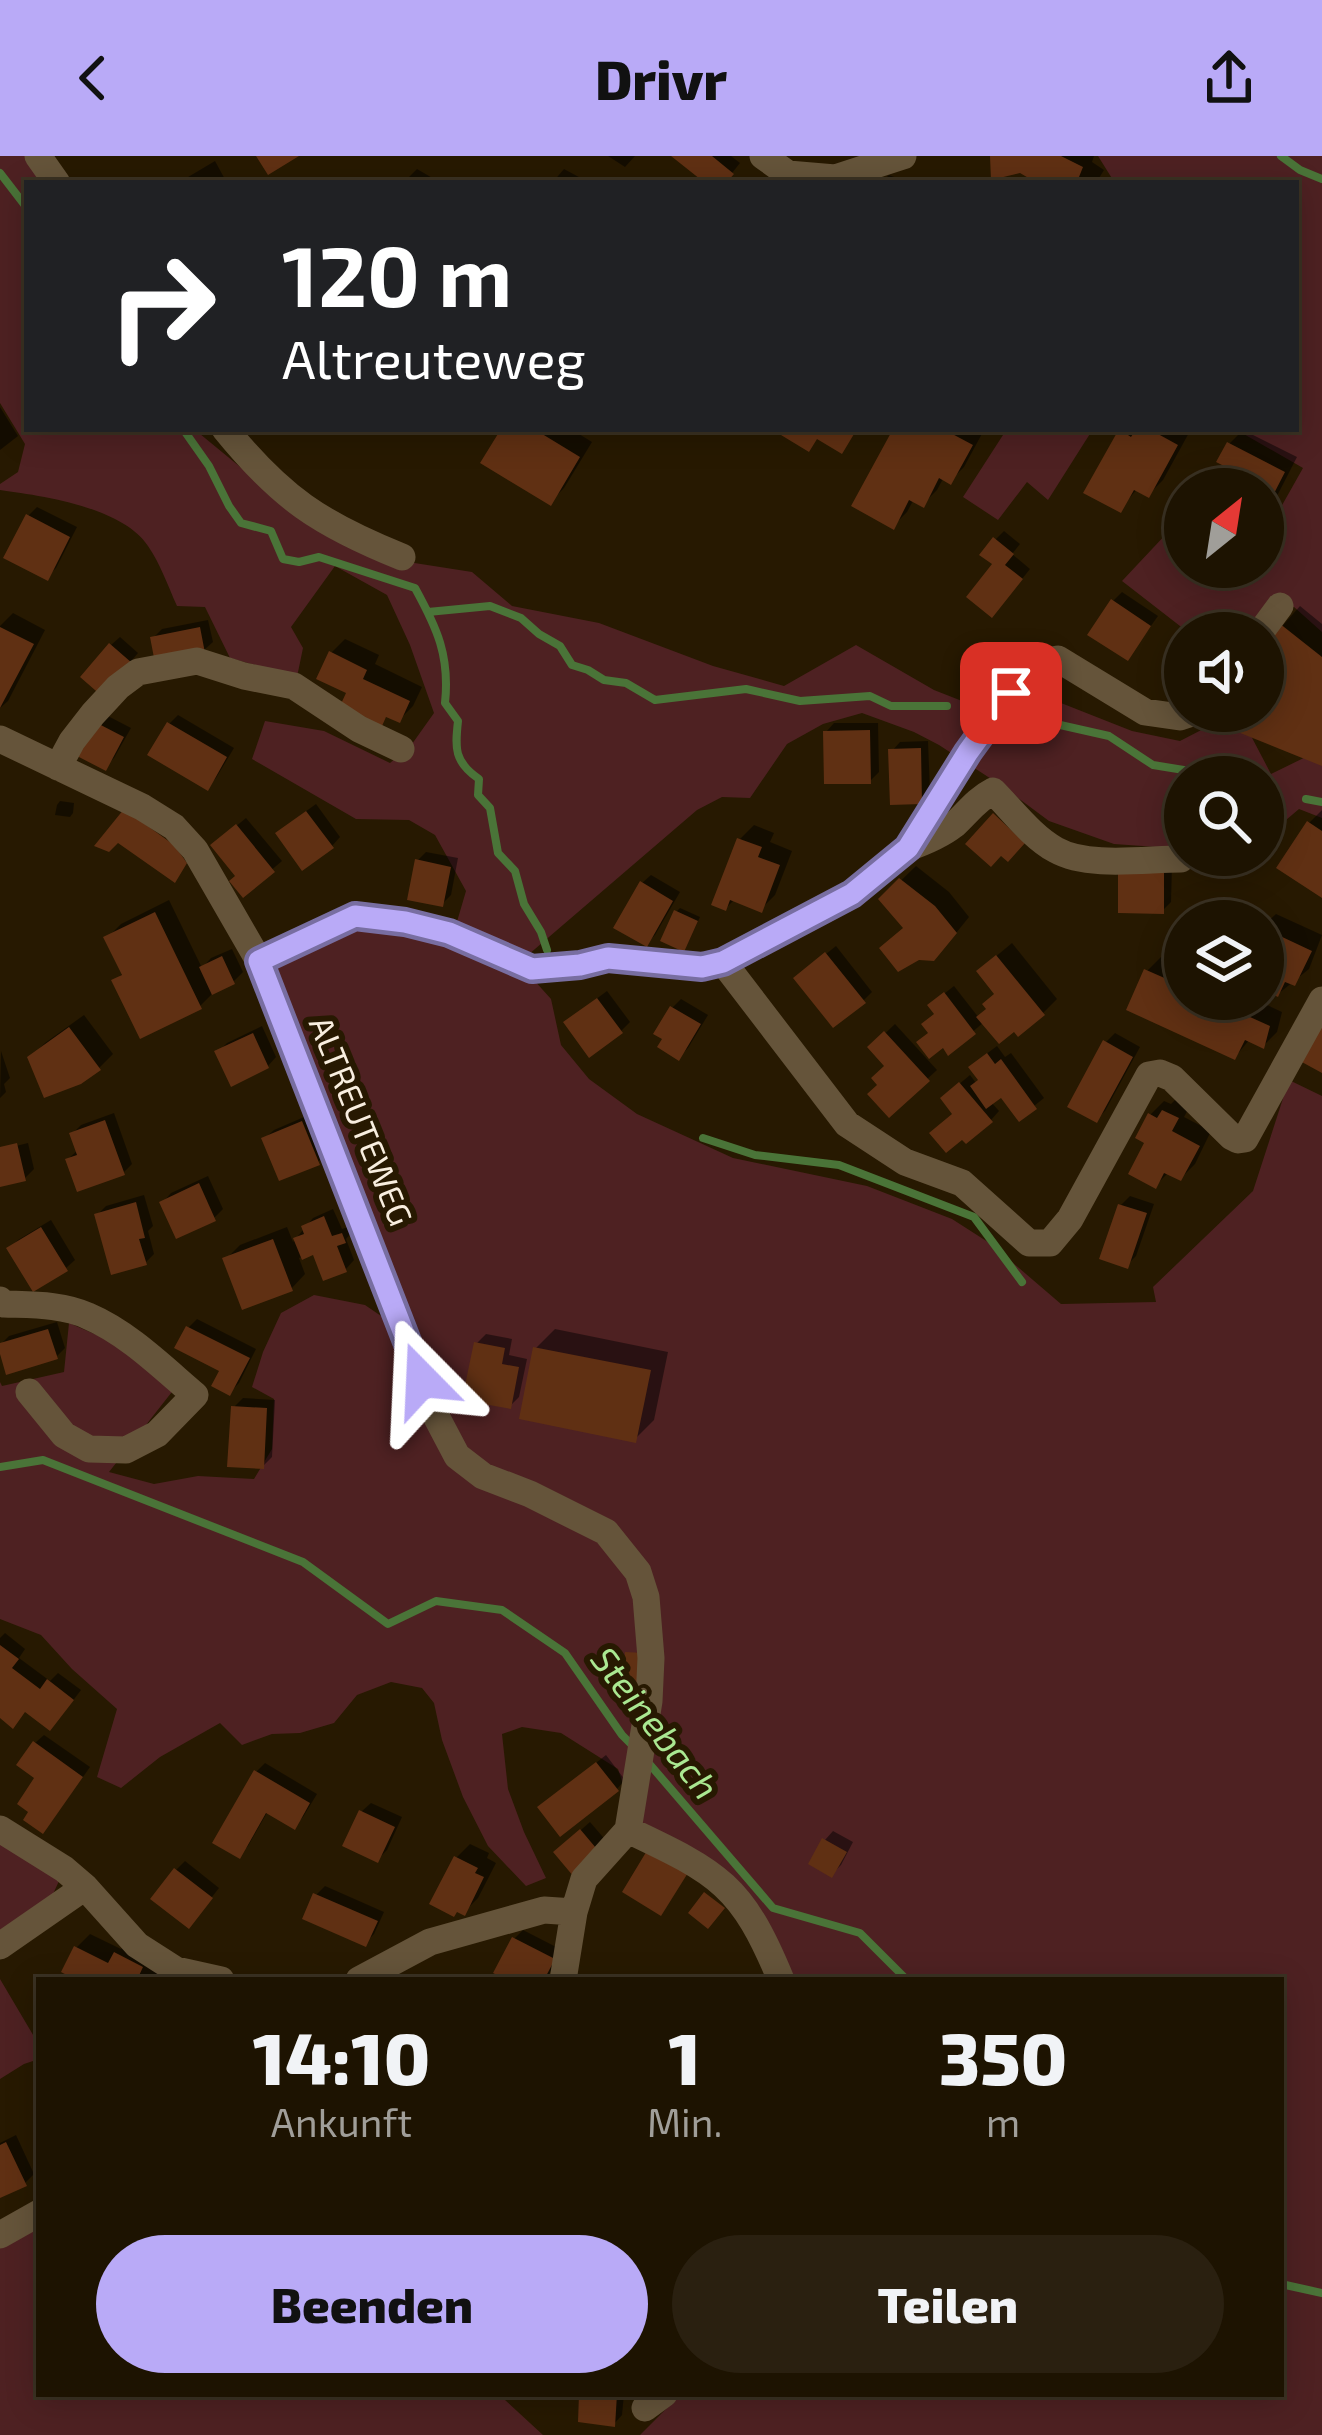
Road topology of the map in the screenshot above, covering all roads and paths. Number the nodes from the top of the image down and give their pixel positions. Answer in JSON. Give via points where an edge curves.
{"nodes":[{"id":1,"x":763,"y":156,"type":"edge"},
{"id":2,"x":903,"y":156,"type":"edge"},
{"id":3,"x":228,"y":432,"type":"edge"},
{"id":4,"x":402,"y":557,"type":"dead end"},
{"id":5,"x":1280,"y":606,"type":"dead end"},
{"id":6,"x":1276,"y":612,"type":"edge"},
{"id":7,"x":1164,"y":715,"type":"edge"},
{"id":8,"x":0,"y":740,"type":"edge"},
{"id":9,"x":401,"y":749,"type":"dead end"},
{"id":10,"x":58,"y":766,"type":"junction"},
{"id":11,"x":908,"y":848,"type":"junction"},
{"id":12,"x":1164,"y":859,"type":"edge"},
{"id":13,"x":259,"y":961,"type":"junction"},
{"id":14,"x":723,"y":962,"type":"junction"},
{"id":15,"x":1322,"y":1000,"type":"edge"},
{"id":16,"x":0,"y":1300,"type":"edge"},
{"id":17,"x":28,"y":1392,"type":"dead end"},
{"id":18,"x":0,"y":1829,"type":"edge"},
{"id":19,"x":628,"y":1830,"type":"junction"},
{"id":20,"x":85,"y":1887,"type":"junction"},
{"id":21,"x":574,"y":1912,"type":"junction"},
{"id":22,"x":0,"y":1946,"type":"edge"},
{"id":23,"x":208,"y":1977,"type":"edge"},
{"id":24,"x":365,"y":1977,"type":"edge"},
{"id":25,"x":563,"y":1977,"type":"edge"},
{"id":26,"x":780,"y":1977,"type":"edge"},
{"id":27,"x":36,"y":2214,"type":"edge"},
{"id":28,"x":0,"y":2235,"type":"edge"}],
"edges":[{"from":1,"to":2,"type":"street","via":[[788,174],[835,178]]},
{"from":3,"to":4,"type":"street","via":[[279,490],[351,537]]},
{"from":5,"to":6,"type":"street"},
{"from":7,"to":11,"type":"street","via":[[1144,712],[1058,659],[1033,664]]},
{"from":8,"to":10,"type":"street","name":"ALTREUTEWEG"},
{"from":9,"to":10,"type":"street","via":[[294,686],[196,661],[128,679]]},
{"from":10,"to":13,"type":"street","name":"ALTREUTEWEG","via":[[173,827],[195,850]]},
{"from":11,"to":12,"type":"street","via":[[932,840],[993,791],[1056,850],[1084,860]]},
{"from":11,"to":14,"type":"street","via":[[852,894]]},
{"from":13,"to":14,"type":"street","via":[[355,916],[449,933],[532,969],[608,958]]},
{"from":13,"to":19,"type":"street","name":"ALTREUTEWEG","via":[[457,1456],[483,1476],[606,1532],[638,1572],[651,1658]]},
{"from":14,"to":15,"type":"street","via":[[847,1124],[905,1162],[962,1183],[1029,1243],[1050,1243],[1070,1220],[1149,1075],[1172,1078],[1232,1137],[1245,1139]]},
{"from":16,"to":17,"type":"street","via":[[86,1314],[195,1395],[157,1434],[126,1450],[89,1448],[64,1436]]},
{"from":18,"to":20,"type":"street"},
{"from":19,"to":21,"type":"street","via":[[584,1879]]},
{"from":19,"to":26,"type":"street","via":[[727,1886]]},
{"from":20,"to":22,"type":"street"},
{"from":20,"to":23,"type":"street","via":[[137,1945],[176,1970]]},
{"from":21,"to":24,"type":"street","via":[[544,1910],[430,1942]]},
{"from":21,"to":25,"type":"street"},
{"from":27,"to":28,"type":"street"}]}
